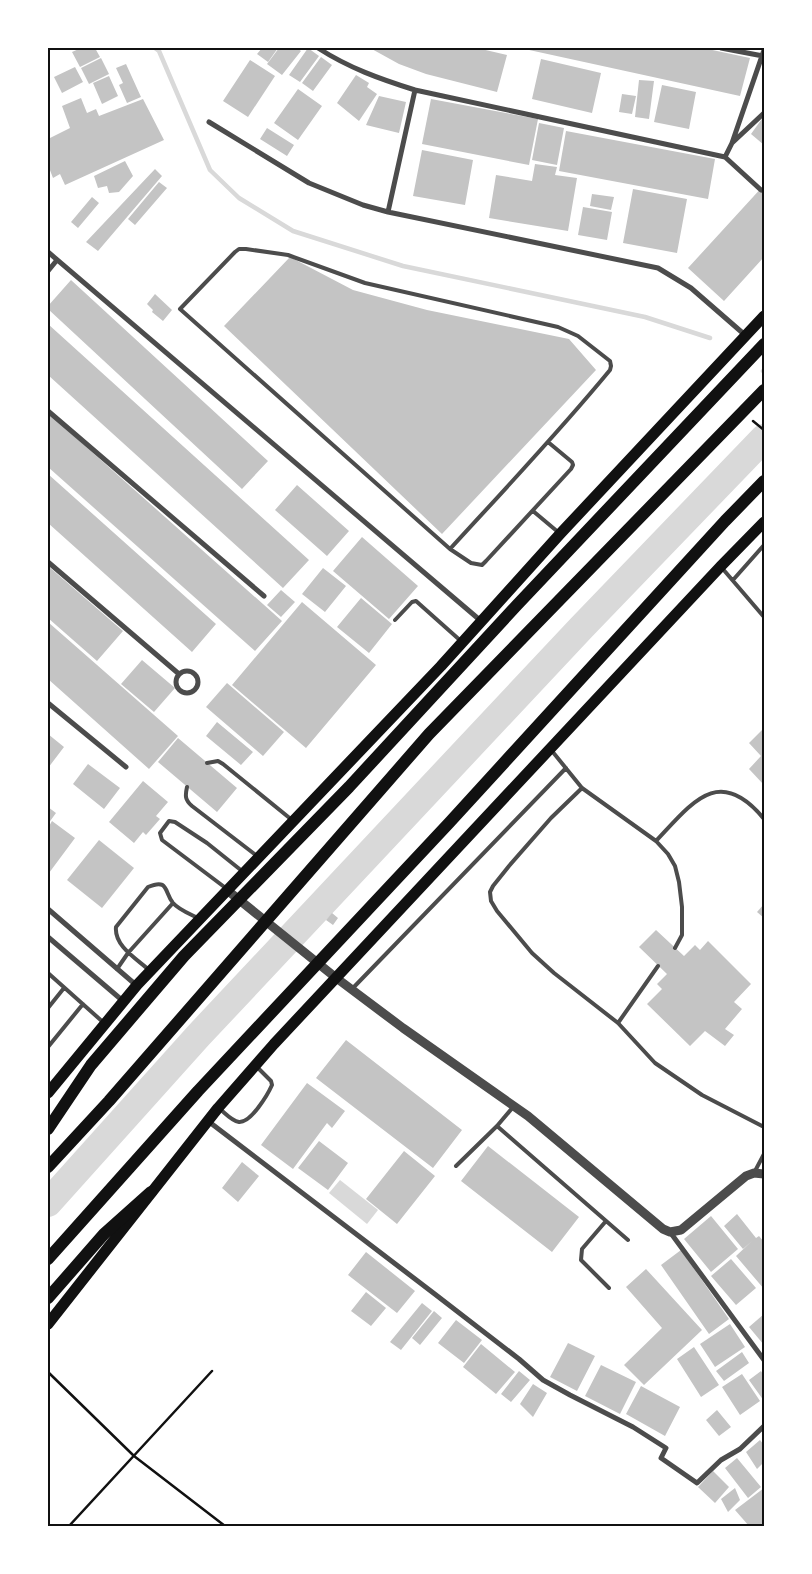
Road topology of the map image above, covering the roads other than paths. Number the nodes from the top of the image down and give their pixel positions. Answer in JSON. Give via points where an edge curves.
{"nodes":[{"id":1,"x":318,"y":48,"type":"edge"},
{"id":2,"x":721,"y":48,"type":"edge"},
{"id":3,"x":764,"y":50,"type":"edge"},
{"id":4,"x":763,"y":56,"type":"junction"},
{"id":5,"x":415,"y":90,"type":"junction"},
{"id":6,"x":764,"y":113,"type":"edge"},
{"id":7,"x":210,"y":122,"type":"dead end"},
{"id":8,"x":732,"y":143,"type":"junction"},
{"id":9,"x":725,"y":157,"type":"junction"},
{"id":10,"x":760,"y":190,"type":"dead end"},
{"id":11,"x":388,"y":212,"type":"junction"},
{"id":12,"x":48,"y":252,"type":"edge"},
{"id":13,"x":56,"y":260,"type":"junction"},
{"id":14,"x":48,"y":271,"type":"edge"},
{"id":15,"x":764,"y":316,"type":"edge"},
{"id":16,"x":743,"y":338,"type":"junction"},
{"id":17,"x":764,"y":344,"type":"edge"},
{"id":18,"x":764,"y":390,"type":"edge"},
{"id":19,"x":48,"y":411,"type":"edge"},
{"id":20,"x":548,"y":442,"type":"junction"},
{"id":21,"x":764,"y":481,"type":"edge"},
{"id":22,"x":533,"y":511,"type":"junction"},
{"id":23,"x":764,"y":522,"type":"edge"},
{"id":24,"x":560,"y":534,"type":"junction"},
{"id":25,"x":764,"y":545,"type":"edge"},
{"id":26,"x":450,"y":549,"type":"junction"},
{"id":27,"x":48,"y":562,"type":"edge"},
{"id":28,"x":721,"y":566,"type":"junction"},
{"id":29,"x":733,"y":580,"type":"junction"},
{"id":30,"x":264,"y":596,"type":"dead end"},
{"id":31,"x":764,"y":617,"type":"edge"},
{"id":32,"x":395,"y":620,"type":"dead end"},
{"id":33,"x":481,"y":621,"type":"junction"},
{"id":34,"x":462,"y":642,"type":"junction"},
{"id":35,"x":178,"y":674,"type":"junction"},
{"id":36,"x":48,"y":703,"type":"edge"},
{"id":37,"x":550,"y":749,"type":"junction"},
{"id":38,"x":207,"y":763,"type":"dead end"},
{"id":39,"x":126,"y":766,"type":"dead end"},
{"id":40,"x":566,"y":768,"type":"junction"},
{"id":41,"x":187,"y":787,"type":"dead end"},
{"id":42,"x":582,"y":788,"type":"junction"},
{"id":43,"x":764,"y":819,"type":"edge"},
{"id":44,"x":292,"y":821,"type":"junction"},
{"id":45,"x":656,"y":841,"type":"junction"},
{"id":46,"x":259,"y":858,"type":"junction"},
{"id":47,"x":244,"y":872,"type":"junction"},
{"id":48,"x":227,"y":890,"type":"junction"},
{"id":49,"x":173,"y":903,"type":"junction"},
{"id":50,"x":48,"y":909,"type":"edge"},
{"id":51,"x":200,"y":919,"type":"junction"},
{"id":52,"x":48,"y":937,"type":"edge"},
{"id":53,"x":675,"y":948,"type":"dead end"},
{"id":54,"x":128,"y":953,"type":"junction"},
{"id":55,"x":658,"y":966,"type":"dead end"},
{"id":56,"x":117,"y":969,"type":"junction"},
{"id":57,"x":151,"y":971,"type":"junction"},
{"id":58,"x":48,"y":973,"type":"edge"},
{"id":59,"x":335,"y":976,"type":"junction"},
{"id":60,"x":136,"y":986,"type":"junction"},
{"id":61,"x":64,"y":988,"type":"junction"},
{"id":62,"x":352,"y":989,"type":"junction"},
{"id":63,"x":123,"y":1001,"type":"junction"},
{"id":64,"x":83,"y":1004,"type":"junction"},
{"id":65,"x":48,"y":1008,"type":"edge"},
{"id":66,"x":104,"y":1023,"type":"junction"},
{"id":67,"x":618,"y":1023,"type":"junction"},
{"id":68,"x":48,"y":1047,"type":"edge"},
{"id":69,"x":255,"y":1066,"type":"junction"},
{"id":70,"x":48,"y":1093,"type":"edge"},
{"id":71,"x":514,"y":1106,"type":"junction"},
{"id":72,"x":218,"y":1108,"type":"junction"},
{"id":73,"x":208,"y":1121,"type":"junction"},
{"id":74,"x":497,"y":1126,"type":"junction"},
{"id":75,"x":764,"y":1127,"type":"edge"},
{"id":76,"x":48,"y":1129,"type":"edge"},
{"id":77,"x":764,"y":1154,"type":"edge"},
{"id":78,"x":456,"y":1166,"type":"dead end"},
{"id":79,"x":48,"y":1167,"type":"edge"},
{"id":80,"x":754,"y":1173,"type":"junction"},
{"id":81,"x":764,"y":1174,"type":"edge"},
{"id":82,"x":151,"y":1192,"type":"junction"},
{"id":83,"x":606,"y":1221,"type":"junction"},
{"id":84,"x":670,"y":1232,"type":"junction"},
{"id":85,"x":628,"y":1240,"type":"dead end"},
{"id":86,"x":48,"y":1259,"type":"edge"},
{"id":87,"x":609,"y":1288,"type":"dead end"},
{"id":88,"x":48,"y":1298,"type":"edge"},
{"id":89,"x":48,"y":1324,"type":"edge"},
{"id":90,"x":764,"y":1360,"type":"edge"},
{"id":91,"x":764,"y":1426,"type":"edge"}],
"edges":[{"from":1,"to":5,"type":"street","via":[[377,78]]},
{"from":2,"to":4,"type":"street"},
{"from":3,"to":4,"type":"street"},
{"from":4,"to":8,"type":"street"},
{"from":5,"to":9,"type":"street"},
{"from":5,"to":11,"type":"street"},
{"from":6,"to":8,"type":"street"},
{"from":7,"to":11,"type":"street","via":[[309,184]]},
{"from":8,"to":9,"type":"street"},
{"from":9,"to":10,"type":"street"},
{"from":11,"to":16,"type":"street","via":[[658,268],[691,288]]},
{"from":12,"to":13,"type":"street"},
{"from":13,"to":14,"type":"street"},
{"from":13,"to":33,"type":"street"},
{"from":15,"to":16,"type":"main road"},
{"from":16,"to":24,"type":"main road"},
{"from":17,"to":76,"type":"highway","via":[[349,787],[184,956],[91,1064]]},
{"from":18,"to":79,"type":"highway","via":[[429,734]]},
{"from":19,"to":30,"type":"street"},
{"from":20,"to":22,"type":"lane","via":[[573,465]]},
{"from":20,"to":26,"type":"lane"},
{"from":20,"to":26,"type":"lane","via":[[611,366],[610,361],[578,336],[558,326],[365,283],[288,255],[246,249],[235,252],[180,309]]},
{"from":21,"to":86,"type":"highway","via":[[198,1091]]},
{"from":22,"to":24,"type":"lane"},
{"from":22,"to":26,"type":"lane","via":[[482,565],[471,563]]},
{"from":23,"to":28,"type":"main road"},
{"from":24,"to":33,"type":"main road"},
{"from":25,"to":29,"type":"lane"},
{"from":27,"to":35,"type":"street"},
{"from":28,"to":29,"type":"lane"},
{"from":28,"to":37,"type":"main road"},
{"from":29,"to":31,"type":"lane"},
{"from":32,"to":34,"type":"lane","via":[[412,602],[416,602]]},
{"from":33,"to":34,"type":"main road"},
{"from":34,"to":44,"type":"main road"},
{"from":35,"to":35,"type":"street","via":[[194,673],[198,687],[192,693],[184,694],[178,689]]},
{"from":36,"to":39,"type":"street"},
{"from":37,"to":40,"type":"lane"},
{"from":37,"to":59,"type":"main road"},
{"from":38,"to":44,"type":"lane","via":[[218,761],[223,764]]},
{"from":40,"to":42,"type":"lane"},
{"from":40,"to":62,"type":"lane"},
{"from":41,"to":46,"type":"lane","via":[[186,801]]},
{"from":42,"to":45,"type":"lane"},
{"from":42,"to":67,"type":"lane","via":[[508,866],[490,892],[497,911],[532,953]]},
{"from":43,"to":45,"type":"lane","via":[[732,793],[706,794]]},
{"from":44,"to":46,"type":"main road"},
{"from":45,"to":53,"type":"lane","via":[[668,854],[679,882],[682,935]]},
{"from":46,"to":47,"type":"main road"},
{"from":47,"to":48,"type":"main road"},
{"from":47,"to":48,"type":"lane","via":[[207,843],[172,820],[169,822],[160,833],[162,840]]},
{"from":48,"to":51,"type":"main road"},
{"from":48,"to":59,"type":"street"},
{"from":49,"to":51,"type":"lane"},
{"from":49,"to":54,"type":"lane"},
{"from":49,"to":54,"type":"lane","via":[[166,888],[160,884],[148,887],[116,927],[120,942]]},
{"from":50,"to":56,"type":"street"},
{"from":51,"to":57,"type":"main road"},
{"from":52,"to":63,"type":"street"},
{"from":54,"to":56,"type":"lane"},
{"from":54,"to":57,"type":"lane"},
{"from":55,"to":67,"type":"lane"},
{"from":56,"to":60,"type":"street"},
{"from":57,"to":60,"type":"main road"},
{"from":58,"to":61,"type":"lane"},
{"from":59,"to":62,"type":"street"},
{"from":59,"to":69,"type":"main road"},
{"from":60,"to":63,"type":"main road"},
{"from":61,"to":64,"type":"lane"},
{"from":61,"to":65,"type":"lane"},
{"from":62,"to":71,"type":"street"},
{"from":63,"to":66,"type":"main road"},
{"from":64,"to":66,"type":"lane"},
{"from":64,"to":68,"type":"lane"},
{"from":66,"to":70,"type":"main road"},
{"from":67,"to":75,"type":"lane","via":[[662,1068],[702,1095]]},
{"from":69,"to":72,"type":"main road"},
{"from":69,"to":72,"type":"lane","via":[[272,1085],[257,1109],[245,1121],[239,1122]]},
{"from":71,"to":74,"type":"lane"},
{"from":71,"to":84,"type":"street","via":[[658,1226]]},
{"from":72,"to":73,"type":"main road"},
{"from":73,"to":82,"type":"main road"},
{"from":73,"to":91,"type":"street","via":[[436,1294],[543,1380],[634,1427],[666,1448],[661,1458],[697,1483]]},
{"from":74,"to":78,"type":"lane"},
{"from":74,"to":83,"type":"lane"},
{"from":77,"to":80,"type":"lane"},
{"from":80,"to":81,"type":"street"},
{"from":80,"to":84,"type":"street","via":[[746,1176],[681,1230]]},
{"from":82,"to":88,"type":"highway","via":[[104,1234]]},
{"from":82,"to":89,"type":"main road"},
{"from":83,"to":85,"type":"lane"},
{"from":83,"to":87,"type":"lane","via":[[582,1250],[581,1260]]},
{"from":84,"to":90,"type":"street"}]}
